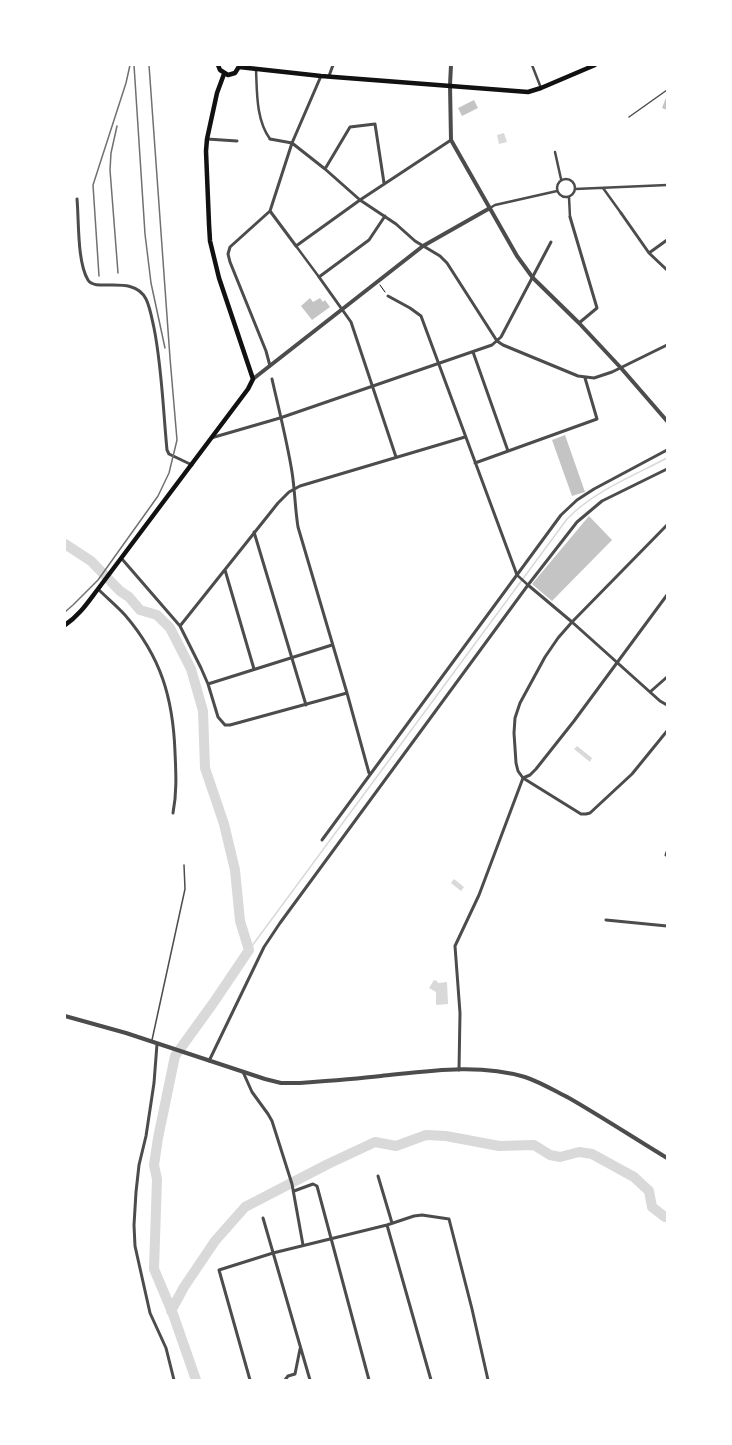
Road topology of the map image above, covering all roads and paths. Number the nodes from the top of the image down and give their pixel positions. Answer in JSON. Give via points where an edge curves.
{"nodes":[{"id":1,"x":218,"y":65,"type":"edge"},
{"id":2,"x":333,"y":65,"type":"edge"},
{"id":3,"x":451,"y":65,"type":"edge"},
{"id":4,"x":532,"y":65,"type":"edge"},
{"id":5,"x":595,"y":65,"type":"edge"},
{"id":6,"x":239,"y":66,"type":"edge"},
{"id":7,"x":256,"y":69,"type":"junction"},
{"id":8,"x":224,"y":74,"type":"junction"},
{"id":9,"x":322,"y":76,"type":"junction"},
{"id":10,"x":329,"y":76,"type":"junction"},
{"id":11,"x":450,"y":85,"type":"junction"},
{"id":12,"x":541,"y":88,"type":"junction"},
{"id":13,"x":667,"y":90,"type":"edge"},
{"id":14,"x":629,"y":117,"type":"dead end"},
{"id":15,"x":207,"y":139,"type":"junction"},
{"id":16,"x":270,"y":139,"type":"joint"},
{"id":17,"x":450,"y":140,"type":"junction"},
{"id":18,"x":237,"y":141,"type":"dead end"},
{"id":19,"x":292,"y":143,"type":"junction"},
{"id":20,"x":555,"y":152,"type":"dead end"},
{"id":21,"x":325,"y":169,"type":"junction"},
{"id":22,"x":561,"y":179,"type":"junction"},
{"id":23,"x":384,"y":183,"type":"junction"},
{"id":24,"x":667,"y":185,"type":"edge"},
{"id":25,"x":602,"y":188,"type":"junction"},
{"id":26,"x":575,"y":189,"type":"junction"},
{"id":27,"x":557,"y":191,"type":"junction"},
{"id":28,"x":568,"y":197,"type":"junction"},
{"id":29,"x":77,"y":199,"type":"dead end"},
{"id":30,"x":360,"y":200,"type":"junction"},
{"id":31,"x":490,"y":208,"type":"junction"},
{"id":32,"x":270,"y":211,"type":"junction"},
{"id":33,"x":621,"y":213,"type":"joint"},
{"id":34,"x":385,"y":216,"type":"junction"},
{"id":35,"x":570,"y":217,"type":"joint"},
{"id":36,"x":667,"y":240,"type":"edge"},
{"id":37,"x":551,"y":242,"type":"dead end"},
{"id":38,"x":296,"y":246,"type":"junction"},
{"id":39,"x":423,"y":246,"type":"junction"},
{"id":40,"x":649,"y":253,"type":"junction"},
{"id":41,"x":667,"y":270,"type":"edge"},
{"id":42,"x":319,"y":277,"type":"junction"},
{"id":43,"x":533,"y":278,"type":"junction"},
{"id":44,"x":377,"y":282,"type":"junction"},
{"id":45,"x":388,"y":296,"type":"joint"},
{"id":46,"x":342,"y":309,"type":"junction"},
{"id":47,"x":579,"y":324,"type":"junction"},
{"id":48,"x":497,"y":341,"type":"junction"},
{"id":49,"x":667,"y":345,"type":"edge"},
{"id":50,"x":473,"y":352,"type":"junction"},
{"id":51,"x":438,"y":364,"type":"junction"},
{"id":52,"x":270,"y":366,"type":"junction"},
{"id":53,"x":621,"y":368,"type":"junction"},
{"id":54,"x":584,"y":378,"type":"junction"},
{"id":55,"x":253,"y":379,"type":"junction"},
{"id":56,"x":272,"y":379,"type":"dead end"},
{"id":57,"x":371,"y":387,"type":"junction"},
{"id":58,"x":280,"y":418,"type":"junction"},
{"id":59,"x":667,"y":420,"type":"edge"},
{"id":60,"x":211,"y":438,"type":"junction"},
{"id":61,"x":465,"y":438,"type":"junction"},
{"id":62,"x":667,"y":450,"type":"edge"},
{"id":63,"x":508,"y":451,"type":"junction"},
{"id":64,"x":396,"y":457,"type":"junction"},
{"id":65,"x":475,"y":463,"type":"junction"},
{"id":66,"x":192,"y":465,"type":"junction"},
{"id":67,"x":667,"y":469,"type":"edge"},
{"id":68,"x":295,"y":488,"type":"junction"},
{"id":69,"x":667,"y":525,"type":"edge"},
{"id":70,"x":254,"y":532,"type":"junction"},
{"id":71,"x":122,"y":559,"type":"junction"},
{"id":72,"x":225,"y":570,"type":"junction"},
{"id":73,"x":517,"y":575,"type":"junction"},
{"id":74,"x":528,"y":585,"type":"junction"},
{"id":75,"x":98,"y":589,"type":"junction"},
{"id":76,"x":667,"y":595,"type":"edge"},
{"id":77,"x":572,"y":622,"type":"junction"},
{"id":78,"x":65,"y":625,"type":"edge"},
{"id":79,"x":180,"y":626,"type":"junction"},
{"id":80,"x":332,"y":645,"type":"junction"},
{"id":81,"x":292,"y":658,"type":"junction"},
{"id":82,"x":617,"y":662,"type":"junction"},
{"id":83,"x":254,"y":669,"type":"junction"},
{"id":84,"x":667,"y":677,"type":"edge"},
{"id":85,"x":208,"y":684,"type":"junction"},
{"id":86,"x":650,"y":692,"type":"junction"},
{"id":87,"x":347,"y":693,"type":"junction"},
{"id":88,"x":306,"y":705,"type":"junction"},
{"id":89,"x":667,"y":705,"type":"edge"},
{"id":90,"x":667,"y":732,"type":"edge"},
{"id":91,"x":369,"y":773,"type":"junction"},
{"id":92,"x":523,"y":778,"type":"junction"},
{"id":93,"x":173,"y":813,"type":"dead end"},
{"id":94,"x":322,"y":840,"type":"dead end"},
{"id":95,"x":184,"y":865,"type":"dead end"},
{"id":96,"x":606,"y":920,"type":"dead end"},
{"id":97,"x":667,"y":926,"type":"edge"},
{"id":98,"x":65,"y":1016,"type":"edge"},
{"id":99,"x":151,"y":1042,"type":"junction"},
{"id":100,"x":159,"y":1044,"type":"junction"},
{"id":101,"x":209,"y":1061,"type":"junction"},
{"id":102,"x":459,"y":1070,"type":"junction"},
{"id":103,"x":243,"y":1072,"type":"junction"},
{"id":104,"x":667,"y":1158,"type":"edge"},
{"id":105,"x":378,"y":1176,"type":"dead end"},
{"id":106,"x":294,"y":1191,"type":"junction"},
{"id":107,"x":263,"y":1218,"type":"dead end"},
{"id":108,"x":392,"y":1223,"type":"junction"},
{"id":109,"x":387,"y":1225,"type":"junction"},
{"id":110,"x":331,"y":1239,"type":"junction"},
{"id":111,"x":303,"y":1245,"type":"junction"},
{"id":112,"x":273,"y":1253,"type":"junction"},
{"id":113,"x":301,"y":1347,"type":"junction"},
{"id":114,"x":174,"y":1380,"type":"edge"},
{"id":115,"x":250,"y":1380,"type":"edge"},
{"id":116,"x":285,"y":1380,"type":"edge"},
{"id":117,"x":310,"y":1380,"type":"edge"},
{"id":118,"x":369,"y":1380,"type":"edge"},
{"id":119,"x":431,"y":1380,"type":"edge"},
{"id":120,"x":488,"y":1380,"type":"edge"}],
"edges":[{"from":1,"to":8,"type":"main road"},
{"from":2,"to":10,"type":"street"},
{"from":3,"to":11,"type":"street"},
{"from":4,"to":12,"type":"street"},
{"from":5,"to":12,"type":"main road"},
{"from":6,"to":7,"type":"main road"},
{"from":6,"to":8,"type":"main road","via":[[235,73]]},
{"from":7,"to":9,"type":"main road"},
{"from":7,"to":16,"type":"street","via":[[259,112]]},
{"from":8,"to":15,"type":"main road"},
{"from":9,"to":10,"type":"main road"},
{"from":9,"to":19,"type":"street"},
{"from":10,"to":11,"type":"main road"},
{"from":11,"to":12,"type":"main road","via":[[528,92]]},
{"from":11,"to":17,"type":"street"},
{"from":13,"to":14,"type":"lane"},
{"from":15,"to":18,"type":"street"},
{"from":15,"to":55,"type":"main road","via":[[210,241],[219,278]]},
{"from":16,"to":19,"type":"street"},
{"from":17,"to":23,"type":"street"},
{"from":17,"to":31,"type":"street"},
{"from":19,"to":21,"type":"street"},
{"from":19,"to":32,"type":"street"},
{"from":20,"to":22,"type":"street"},
{"from":21,"to":23,"type":"street","via":[[350,127],[375,124]]},
{"from":21,"to":30,"type":"street"},
{"from":22,"to":26,"type":"street","via":[[570,179]]},
{"from":22,"to":27,"type":"street","via":[[556,186]]},
{"from":23,"to":30,"type":"street"},
{"from":24,"to":25,"type":"street"},
{"from":25,"to":26,"type":"street"},
{"from":25,"to":33,"type":"street"},
{"from":26,"to":28,"type":"street"},
{"from":27,"to":28,"type":"street","via":[[563,197]]},
{"from":27,"to":31,"type":"street"},
{"from":28,"to":35,"type":"street"},
{"from":29,"to":66,"type":"street","via":[[81,256],[88,280],[98,285],[132,287],[142,293],[148,303],[157,348],[166,450]]},
{"from":30,"to":34,"type":"street"},
{"from":30,"to":38,"type":"street"},
{"from":31,"to":39,"type":"street"},
{"from":31,"to":43,"type":"street","via":[[517,256]]},
{"from":32,"to":38,"type":"street"},
{"from":32,"to":52,"type":"street","via":[[230,247],[228,254]]},
{"from":33,"to":40,"type":"street"},
{"from":34,"to":39,"type":"street"},
{"from":34,"to":42,"type":"street","via":[[369,240]]},
{"from":35,"to":47,"type":"street","via":[[597,308]]},
{"from":36,"to":40,"type":"street"},
{"from":37,"to":43,"type":"street"},
{"from":38,"to":42,"type":"street"},
{"from":39,"to":44,"type":"street"},
{"from":39,"to":48,"type":"street","via":[[447,263]]},
{"from":40,"to":41,"type":"street"},
{"from":42,"to":46,"type":"street"},
{"from":43,"to":47,"type":"street"},
{"from":43,"to":48,"type":"street"},
{"from":44,"to":45,"type":"path"},
{"from":44,"to":46,"type":"street"},
{"from":45,"to":51,"type":"street","via":[[421,316]]},
{"from":46,"to":52,"type":"street"},
{"from":46,"to":57,"type":"street","via":[[351,322]]},
{"from":47,"to":53,"type":"street"},
{"from":48,"to":50,"type":"street"},
{"from":48,"to":54,"type":"street"},
{"from":49,"to":53,"type":"street"},
{"from":50,"to":51,"type":"street"},
{"from":50,"to":63,"type":"street"},
{"from":51,"to":57,"type":"street"},
{"from":51,"to":61,"type":"street"},
{"from":52,"to":55,"type":"street"},
{"from":53,"to":54,"type":"street","via":[[594,378]]},
{"from":53,"to":59,"type":"street"},
{"from":54,"to":63,"type":"street","via":[[597,419]]},
{"from":55,"to":60,"type":"main road"},
{"from":56,"to":58,"type":"street"},
{"from":57,"to":58,"type":"street"},
{"from":57,"to":64,"type":"street"},
{"from":58,"to":60,"type":"street"},
{"from":58,"to":68,"type":"street"},
{"from":60,"to":66,"type":"main road"},
{"from":61,"to":64,"type":"street"},
{"from":61,"to":65,"type":"street"},
{"from":62,"to":73,"type":"street","via":[[576,500],[561,515]]},
{"from":63,"to":65,"type":"street"},
{"from":64,"to":68,"type":"street"},
{"from":65,"to":73,"type":"street"},
{"from":66,"to":71,"type":"main road"},
{"from":67,"to":74,"type":"street","via":[[616,493],[590,510],[577,522]]},
{"from":68,"to":70,"type":"street","via":[[278,503]]},
{"from":68,"to":80,"type":"street","via":[[294,504],[298,527]]},
{"from":69,"to":77,"type":"street"},
{"from":70,"to":72,"type":"street"},
{"from":70,"to":81,"type":"street"},
{"from":71,"to":75,"type":"main road"},
{"from":71,"to":79,"type":"street"},
{"from":72,"to":79,"type":"street"},
{"from":72,"to":83,"type":"street"},
{"from":73,"to":74,"type":"street"},
{"from":73,"to":91,"type":"street"},
{"from":74,"to":77,"type":"street"},
{"from":74,"to":101,"type":"street","via":[[272,935],[249,976]]},
{"from":75,"to":78,"type":"main road","via":[[81,611]]},
{"from":75,"to":93,"type":"street","via":[[137,630],[164,679],[170,702],[175,744],[176,794]]},
{"from":76,"to":82,"type":"street"},
{"from":77,"to":82,"type":"street"},
{"from":77,"to":92,"type":"street","via":[[552,647],[520,703],[515,718],[516,763]]},
{"from":79,"to":85,"type":"street"},
{"from":80,"to":81,"type":"street"},
{"from":80,"to":87,"type":"street"},
{"from":81,"to":83,"type":"street"},
{"from":81,"to":88,"type":"street"},
{"from":82,"to":86,"type":"street"},
{"from":82,"to":92,"type":"street","via":[[536,769]]},
{"from":83,"to":85,"type":"street"},
{"from":84,"to":86,"type":"street"},
{"from":85,"to":88,"type":"street","via":[[218,717],[225,725]]},
{"from":86,"to":89,"type":"street"},
{"from":87,"to":88,"type":"street"},
{"from":87,"to":91,"type":"street"},
{"from":90,"to":92,"type":"street","via":[[632,774],[590,813],[581,814]]},
{"from":91,"to":94,"type":"street"},
{"from":92,"to":102,"type":"street","via":[[479,895],[455,946],[460,1013]]},
{"from":95,"to":99,"type":"lane","via":[[185,889]]},
{"from":96,"to":97,"type":"street"},
{"from":98,"to":99,"type":"street"},
{"from":99,"to":100,"type":"street"},
{"from":100,"to":101,"type":"street"},
{"from":100,"to":114,"type":"street","via":[[146,1136],[139,1165],[134,1225],[135,1246],[150,1313],[166,1348]]},
{"from":101,"to":103,"type":"street"},
{"from":102,"to":103,"type":"street","via":[[292,1083],[273,1081]]},
{"from":102,"to":104,"type":"street","via":[[496,1071],[526,1077],[545,1085],[586,1107]]},
{"from":103,"to":106,"type":"street","via":[[252,1092],[272,1122]]},
{"from":105,"to":108,"type":"street"},
{"from":106,"to":110,"type":"street","via":[[316,1184]]},
{"from":106,"to":111,"type":"street"},
{"from":107,"to":112,"type":"street"},
{"from":108,"to":109,"type":"street"},
{"from":108,"to":120,"type":"street","via":[[422,1215],[449,1219]]},
{"from":109,"to":110,"type":"street"},
{"from":109,"to":119,"type":"street"},
{"from":110,"to":111,"type":"street"},
{"from":110,"to":118,"type":"street"},
{"from":111,"to":112,"type":"street"},
{"from":112,"to":113,"type":"street"},
{"from":112,"to":115,"type":"street","via":[[219,1270]]},
{"from":113,"to":116,"type":"street","via":[[296,1374],[288,1376]]},
{"from":113,"to":117,"type":"street"}]}
